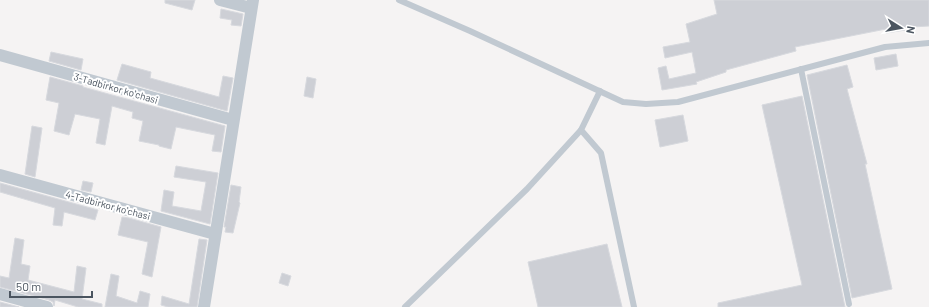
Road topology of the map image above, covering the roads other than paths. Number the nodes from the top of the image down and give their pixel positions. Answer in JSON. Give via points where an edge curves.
{"nodes":[{"id":1,"x":220,"y":0,"type":"edge"},
{"id":2,"x":399,"y":0,"type":"edge"},
{"id":3,"x":252,"y":4,"type":"edge"},
{"id":4,"x":929,"y":43,"type":"edge"},
{"id":5,"x":0,"y":55,"type":"edge"},
{"id":6,"x":801,"y":69,"type":"junction"},
{"id":7,"x":600,"y":91,"type":"junction"},
{"id":8,"x":233,"y":120,"type":"junction"},
{"id":9,"x":581,"y":130,"type":"junction"},
{"id":10,"x":0,"y":175,"type":"edge"},
{"id":11,"x":215,"y":234,"type":"junction"},
{"id":12,"x":0,"y":294,"type":"edge"},
{"id":13,"x":849,"y":304,"type":"dead end"},
{"id":14,"x":47,"y":307,"type":"edge"},
{"id":15,"x":204,"y":307,"type":"edge"},
{"id":16,"x":405,"y":307,"type":"edge"},
{"id":17,"x":634,"y":307,"type":"edge"}],
"edges":[{"from":1,"to":3,"type":"street"},
{"from":2,"to":7,"type":"lane"},
{"from":3,"to":8,"type":"street"},
{"from":4,"to":6,"type":"lane","via":[[885,47]]},
{"from":5,"to":8,"type":"street","name":"3-Tadbirkor koʻchasi"},
{"from":6,"to":7,"type":"lane","via":[[678,102],[623,102]]},
{"from":6,"to":13,"type":"lane"},
{"from":7,"to":9,"type":"lane"},
{"from":8,"to":11,"type":"street"},
{"from":9,"to":16,"type":"lane","via":[[527,189]]},
{"from":9,"to":17,"type":"lane","via":[[601,153]]},
{"from":10,"to":11,"type":"street","name":"4-Tadbirkor koʻchasi"},
{"from":11,"to":15,"type":"street"},
{"from":12,"to":14,"type":"street"}]}
